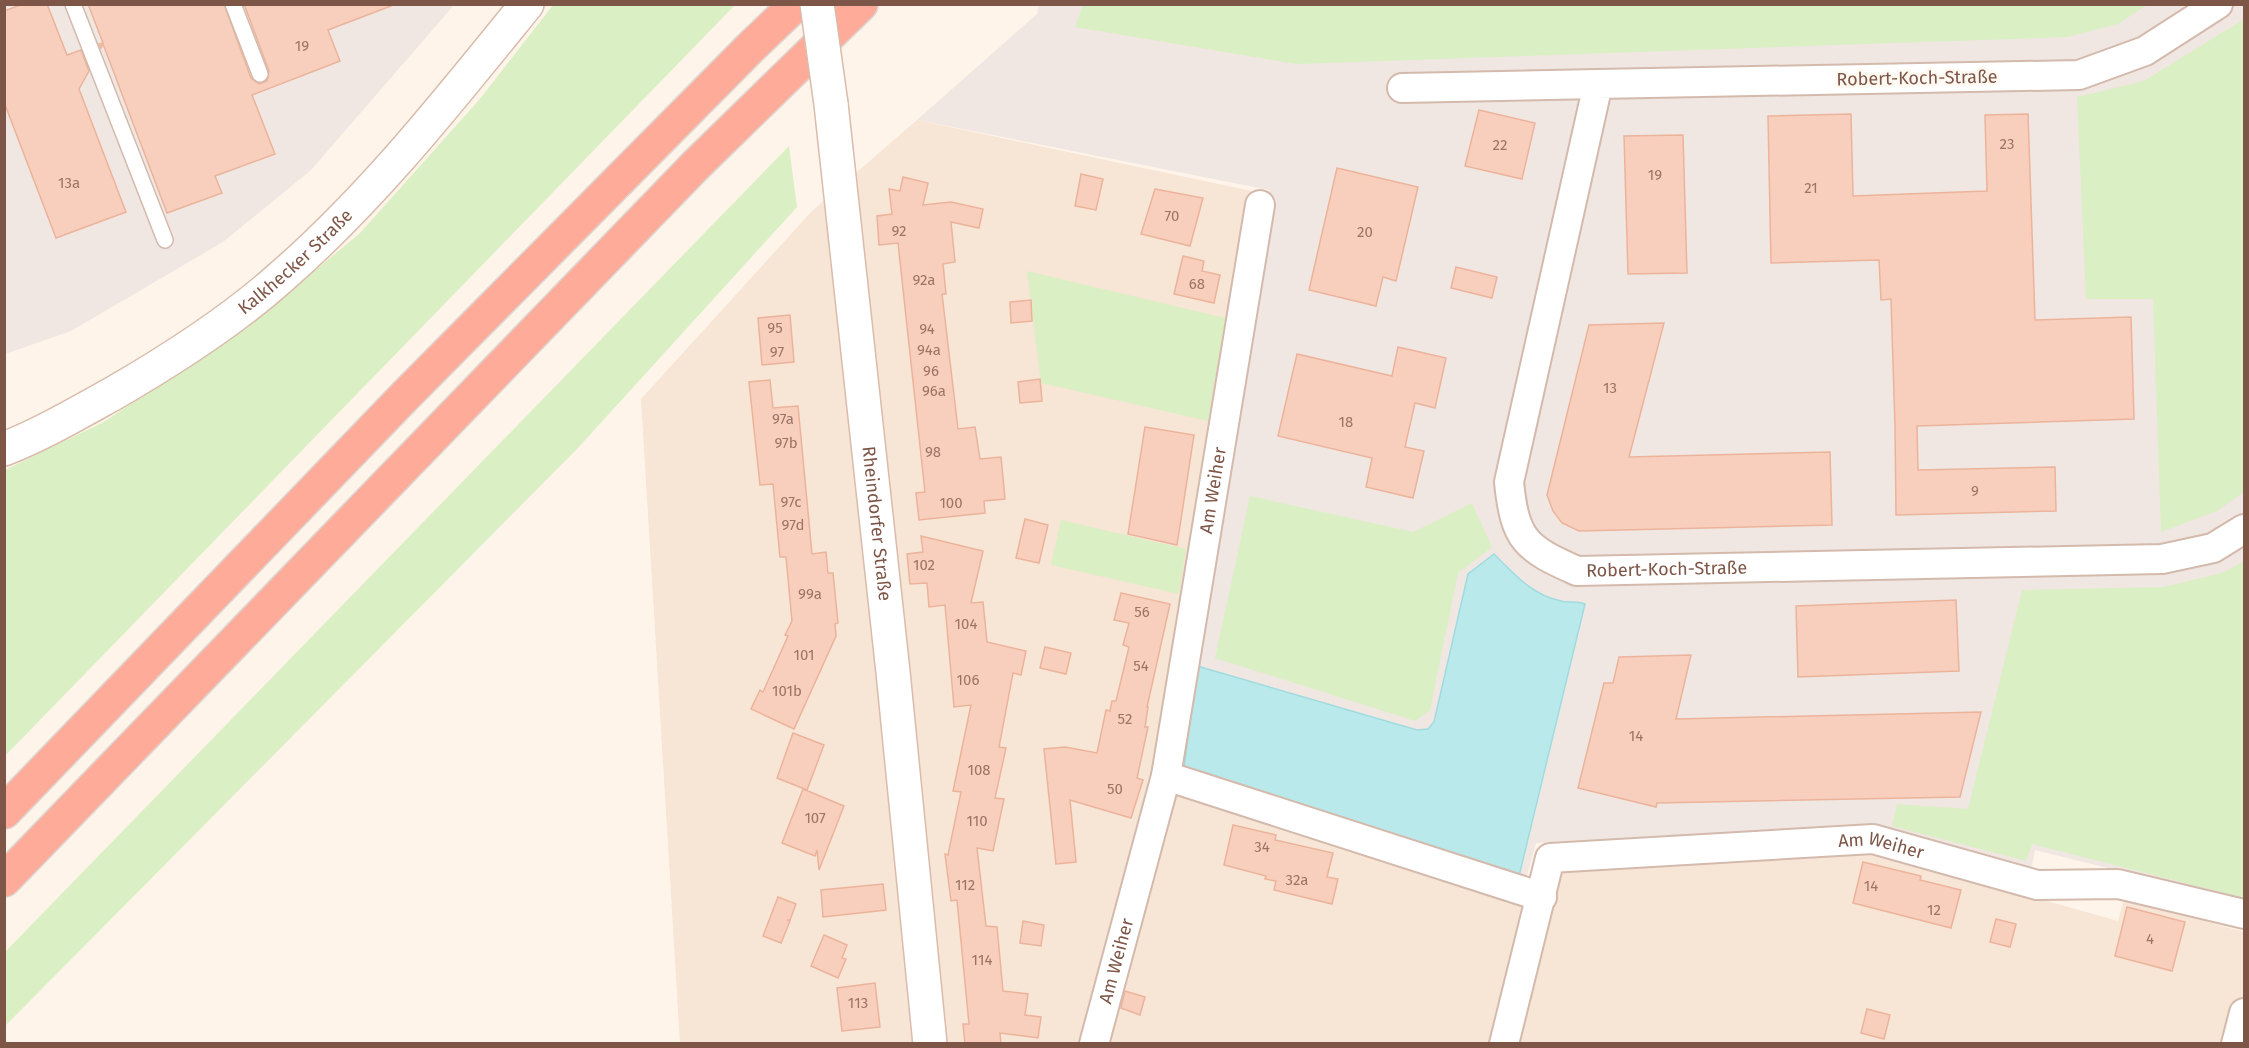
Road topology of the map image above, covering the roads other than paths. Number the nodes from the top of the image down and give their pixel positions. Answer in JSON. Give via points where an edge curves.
{"nodes":[{"id":1,"x":73,"y":4,"type":"edge"},
{"id":2,"x":233,"y":4,"type":"edge"},
{"id":3,"x":527,"y":4,"type":"edge"},
{"id":4,"x":796,"y":4,"type":"edge"},
{"id":5,"x":817,"y":4,"type":"edge"},
{"id":6,"x":861,"y":4,"type":"edge"},
{"id":7,"x":2218,"y":4,"type":"edge"},
{"id":8,"x":260,"y":74,"type":"dead end"},
{"id":9,"x":1598,"y":84,"type":"junction"},
{"id":10,"x":1402,"y":88,"type":"dead end"},
{"id":11,"x":1260,"y":205,"type":"dead end"},
{"id":12,"x":165,"y":240,"type":"dead end"},
{"id":13,"x":4,"y":449,"type":"edge"},
{"id":14,"x":2244,"y":529,"type":"edge"},
{"id":15,"x":1166,"y":776,"type":"junction"},
{"id":16,"x":4,"y":812,"type":"edge"},
{"id":17,"x":4,"y":880,"type":"edge"},
{"id":18,"x":1542,"y":897,"type":"junction"},
{"id":19,"x":2244,"y":914,"type":"edge"},
{"id":20,"x":2244,"y":1013,"type":"edge"},
{"id":21,"x":930,"y":1044,"type":"edge"},
{"id":22,"x":1094,"y":1044,"type":"edge"},
{"id":23,"x":1504,"y":1044,"type":"edge"},
{"id":24,"x":2236,"y":1044,"type":"edge"}],
"edges":[{"from":1,"to":12,"type":"lane"},
{"from":2,"to":8,"type":"lane"},
{"from":3,"to":13,"type":"main road","name":"Kalkhecker Straße","via":[[412,143],[345,217],[281,278],[201,339],[141,378]]},
{"from":4,"to":16,"type":"highway","via":[[404,397]]},
{"from":5,"to":21,"type":"main road","name":"Rheindorfer Straße","bridge":true,"via":[[893,672]]},
{"from":6,"to":17,"type":"highway","via":[[695,166]]},
{"from":7,"to":9,"type":"street","name":"Robert-Koch-Straße","via":[[2145,51],[2079,75]]},
{"from":9,"to":10,"type":"street","name":"Robert-Koch-Straße"},
{"from":9,"to":14,"type":"street","name":"Robert-Koch-Straße","via":[[1509,482],[1512,513],[1525,542],[1547,558],[1577,571],[1610,572],[2162,559],[2213,548]]},
{"from":11,"to":15,"type":"street","name":"Am Weiher"},
{"from":15,"to":18,"type":"street"},
{"from":15,"to":22,"type":"street","name":"Am Weiher"},
{"from":18,"to":19,"type":"street","name":"Am Weiher","via":[[1550,858],[1873,839],[2037,885],[2118,884]]},
{"from":18,"to":23,"type":"street","name":"Am Weiher"},
{"from":20,"to":24,"type":"street"}]}
